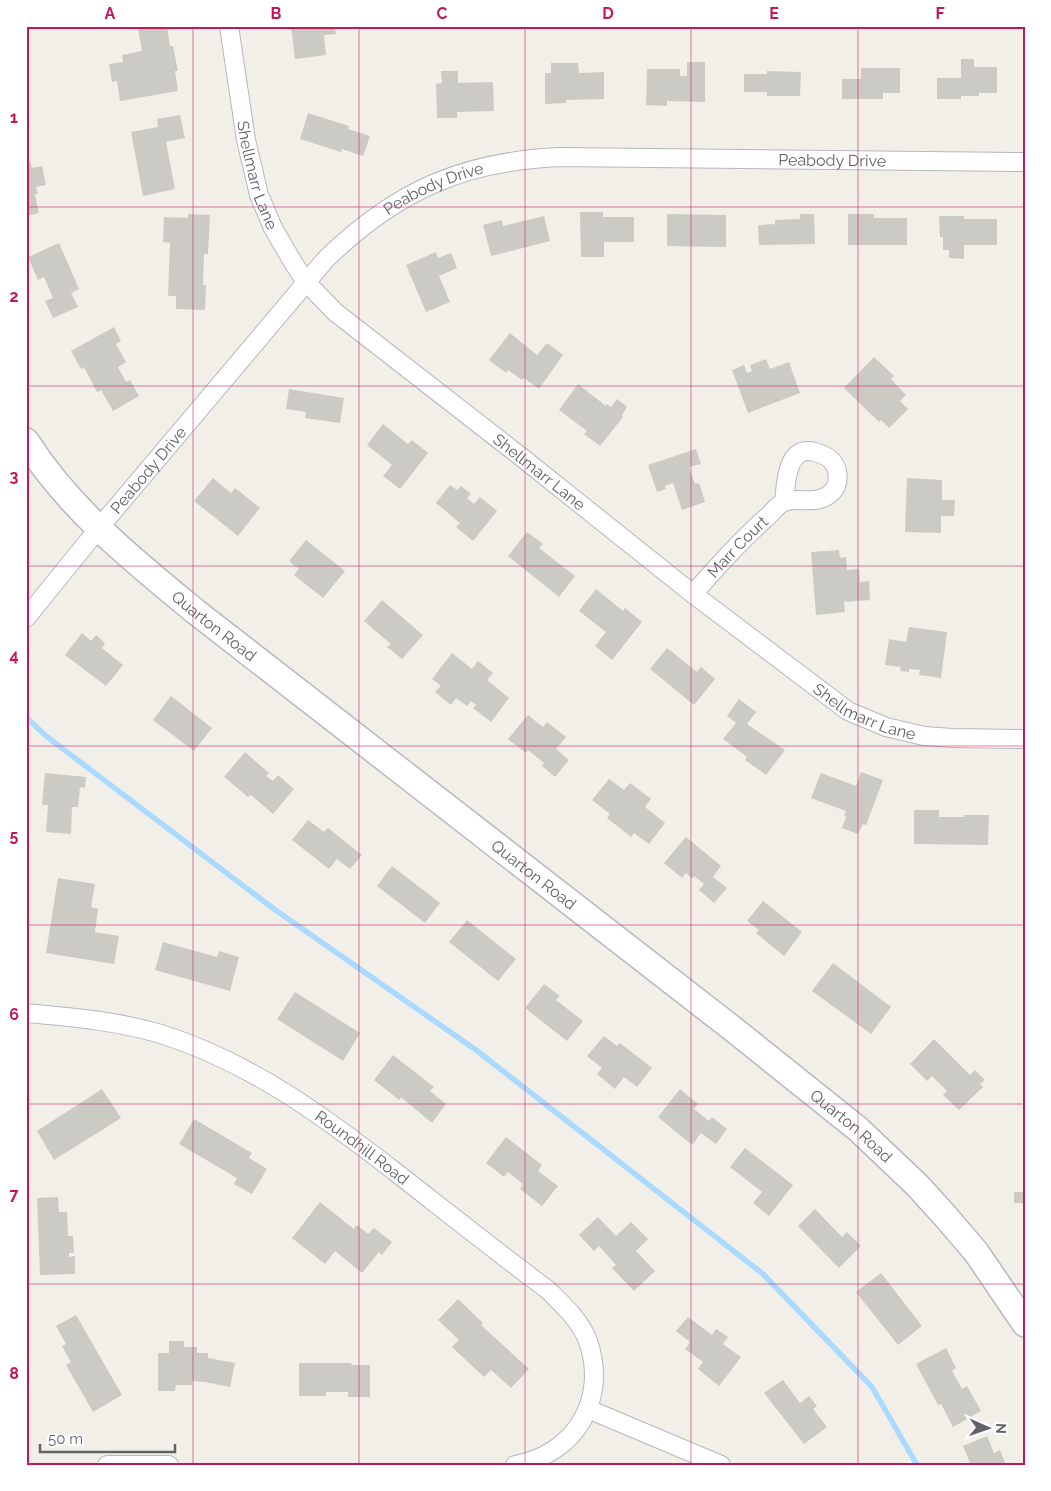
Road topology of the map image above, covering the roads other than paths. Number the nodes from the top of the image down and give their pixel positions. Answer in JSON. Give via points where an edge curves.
{"nodes":[{"id":1,"x":228,"y":26,"type":"edge"},
{"id":2,"x":1025,"y":162,"type":"edge"},
{"id":3,"x":306,"y":282,"type":"junction"},
{"id":4,"x":26,"y":442,"type":"edge"},
{"id":5,"x":784,"y":502,"type":"dead end"},
{"id":6,"x":99,"y":528,"type":"junction"},
{"id":7,"x":693,"y":594,"type":"junction"},
{"id":8,"x":26,"y":618,"type":"edge"},
{"id":9,"x":1025,"y":739,"type":"edge"},
{"id":10,"x":26,"y":1013,"type":"edge"},
{"id":11,"x":1025,"y":1324,"type":"edge"},
{"id":12,"x":588,"y":1409,"type":"junction"},
{"id":13,"x":106,"y":1465,"type":"edge"},
{"id":14,"x":169,"y":1465,"type":"edge"},
{"id":15,"x":515,"y":1465,"type":"edge"},
{"id":16,"x":721,"y":1465,"type":"edge"}],
"edges":[{"from":1,"to":3,"type":"street","name":"Shellmarr Lane","via":[[258,195],[273,228]]},
{"from":2,"to":3,"type":"street","name":"Peabody Drive","via":[[561,157],[492,164],[434,182],[389,206],[344,241]]},
{"from":3,"to":6,"type":"street","name":"Peabody Drive"},
{"from":3,"to":7,"type":"street","name":"Shellmarr Lane","via":[[335,312]]},
{"from":4,"to":6,"type":"street","name":"Quarton Road","via":[[60,487]]},
{"from":5,"to":7,"type":"street","name":"Marr Court","via":[[738,544]]},
{"from":6,"to":8,"type":"street","name":"Peabody Drive"},
{"from":6,"to":11,"type":"street","name":"Quarton Road","via":[[125,554],[196,612],[858,1129],[907,1174],[976,1252]]},
{"from":7,"to":9,"type":"street","name":"Shellmarr Lane","via":[[830,699],[871,722],[924,736]]},
{"from":10,"to":12,"type":"street","name":"Roundhill Road","via":[[106,1022],[160,1034],[234,1063],[315,1112],[548,1290],[573,1314],[587,1340],[594,1365]]},
{"from":12,"to":15,"type":"street","name":"Roundhill Road","via":[[566,1442],[551,1453]]},
{"from":12,"to":16,"type":"street"},
{"from":13,"to":14,"type":"street"}]}
